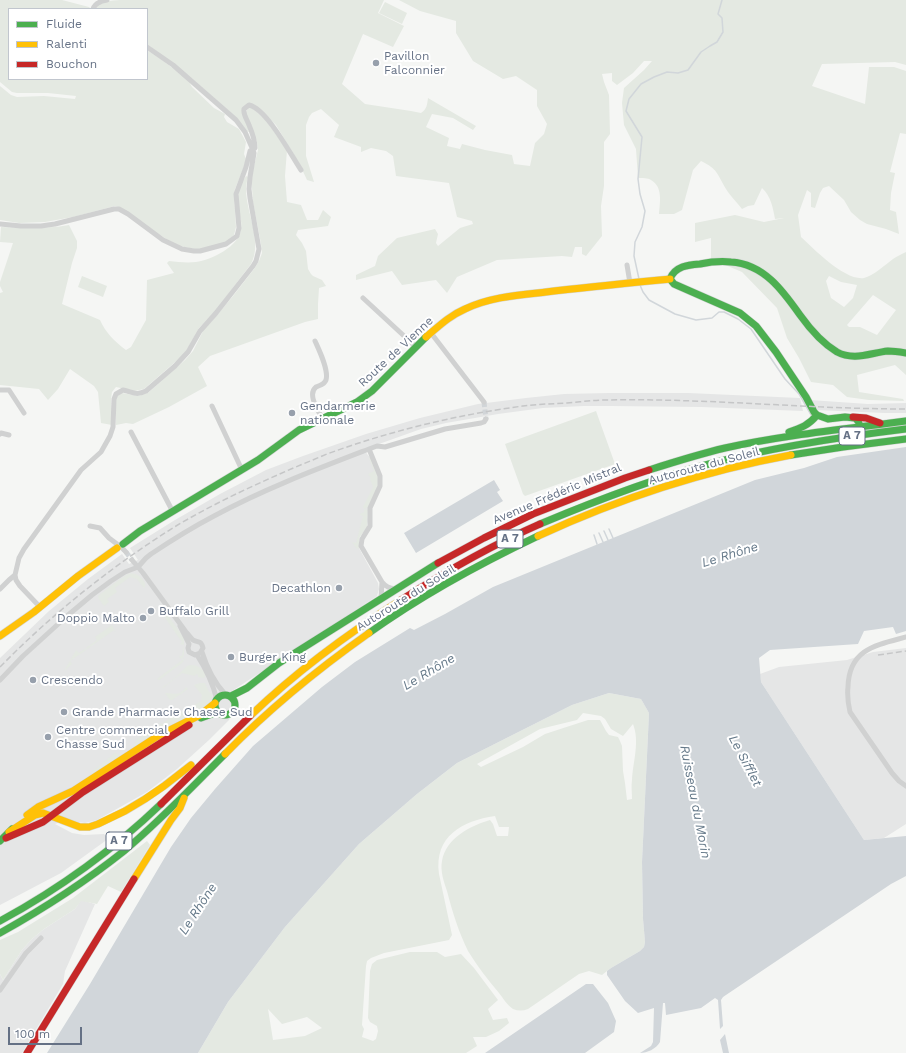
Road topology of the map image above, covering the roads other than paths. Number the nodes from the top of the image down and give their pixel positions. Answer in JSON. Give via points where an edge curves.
{"nodes":[{"id":1,"x":107,"y":0,"type":"edge"},
{"id":2,"x":94,"y":8,"type":"edge"},
{"id":3,"x":148,"y":48,"type":"edge"},
{"id":4,"x":253,"y":150,"type":"junction"},
{"id":5,"x":301,"y":170,"type":"dead end"},
{"id":6,"x":0,"y":224,"type":"edge"},
{"id":7,"x":628,"y":265,"type":"dead end"},
{"id":8,"x":670,"y":279,"type":"junction"},
{"id":9,"x":636,"y":282,"type":"junction"},
{"id":10,"x":363,"y":298,"type":"dead end"},
{"id":11,"x":431,"y":332,"type":"junction"},
{"id":12,"x":315,"y":341,"type":"dead end"},
{"id":13,"x":416,"y":347,"type":"junction"},
{"id":14,"x":906,"y":353,"type":"edge"},
{"id":15,"x":0,"y":390,"type":"edge"},
{"id":16,"x":484,"y":402,"type":"tunnel mouth"},
{"id":17,"x":212,"y":406,"type":"dead end"},
{"id":18,"x":24,"y":413,"type":"dead end"},
{"id":19,"x":815,"y":414,"type":"junction"},
{"id":20,"x":851,"y":417,"type":"junction"},
{"id":21,"x":322,"y":418,"type":"junction"},
{"id":22,"x":486,"y":419,"type":"dead end"},
{"id":23,"x":906,"y":421,"type":"edge"},
{"id":24,"x":882,"y":424,"type":"junction"},
{"id":25,"x":860,"y":426,"type":"junction"},
{"id":26,"x":906,"y":429,"type":"edge"},
{"id":27,"x":131,"y":432,"type":"dead end"},
{"id":28,"x":0,"y":434,"type":"edge"},
{"id":29,"x":9,"y":435,"type":"dead end"},
{"id":30,"x":772,"y":438,"type":"junction"},
{"id":31,"x":906,"y":439,"type":"edge"},
{"id":32,"x":369,"y":449,"type":"junction"},
{"id":33,"x":242,"y":470,"type":"junction"},
{"id":34,"x":173,"y":512,"type":"junction"},
{"id":35,"x":90,"y":526,"type":"dead end"},
{"id":36,"x":121,"y":547,"type":"junction"},
{"id":37,"x":132,"y":560,"type":"tunnel mouth"},
{"id":38,"x":138,"y":567,"type":"junction"},
{"id":39,"x":15,"y":575,"type":"junction"},
{"id":40,"x":382,"y":582,"type":"junction"},
{"id":41,"x":0,"y":589,"type":"edge"},
{"id":42,"x":396,"y":589,"type":"junction"},
{"id":43,"x":381,"y":599,"type":"junction"},
{"id":44,"x":37,"y":609,"type":"junction"},
{"id":45,"x":0,"y":636,"type":"edge"},
{"id":46,"x":906,"y":637,"type":"edge"},
{"id":47,"x":192,"y":642,"type":"junction"},
{"id":48,"x":199,"y":654,"type":"junction"},
{"id":49,"x":0,"y":680,"type":"edge"},
{"id":50,"x":212,"y":680,"type":"junction"},
{"id":51,"x":247,"y":688,"type":"junction"},
{"id":52,"x":228,"y":695,"type":"junction"},
{"id":53,"x":216,"y":701,"type":"junction"},
{"id":54,"x":236,"y":704,"type":"junction"},
{"id":55,"x":220,"y":713,"type":"junction"},
{"id":56,"x":215,"y":750,"type":"junction"},
{"id":57,"x":906,"y":786,"type":"edge"},
{"id":58,"x":186,"y":793,"type":"junction"},
{"id":59,"x":54,"y":814,"type":"junction"},
{"id":60,"x":35,"y":815,"type":"junction"},
{"id":61,"x":43,"y":822,"type":"junction"},
{"id":62,"x":9,"y":832,"type":"junction"},
{"id":63,"x":0,"y":841,"type":"edge"},
{"id":64,"x":0,"y":921,"type":"edge"},
{"id":65,"x":0,"y":933,"type":"edge"},
{"id":66,"x":41,"y":938,"type":"dead end"},
{"id":67,"x":0,"y":990,"type":"edge"},
{"id":68,"x":27,"y":1053,"type":"edge"}],
"edges":[{"from":1,"to":2,"type":"street","via":[[96,4]]},
{"from":3,"to":4,"type":"street","via":[[173,65],[236,120]]},
{"from":4,"to":5,"type":"street","via":[[256,148],[255,142],[244,114],[246,106],[249,105],[255,107],[269,121]]},
{"from":4,"to":6,"type":"street","via":[[250,151],[236,194],[239,228],[237,236],[226,244],[208,250],[194,251],[176,247],[128,214],[116,209],[46,226]]},
{"from":4,"to":39,"type":"street","via":[[249,189],[259,249],[256,261],[175,366],[141,394],[123,390],[116,394],[110,436],[101,452],[81,470],[24,548]]},
{"from":7,"to":9,"type":"street"},
{"from":8,"to":9,"type":"main road","name":"Route de Vienne"},
{"from":8,"to":14,"type":"main road","via":[[673,271],[687,265],[725,261],[746,264],[770,277],[816,336],[828,346],[854,357],[893,350]]},
{"from":8,"to":19,"type":"main road","via":[[674,284],[740,313],[756,326],[776,352]]},
{"from":9,"to":11,"type":"main road","name":"Route de Vienne","via":[[484,302],[451,316]]},
{"from":10,"to":13,"type":"street"},
{"from":11,"to":13,"type":"main road","name":"Route de Vienne"},
{"from":11,"to":16,"type":"street"},
{"from":12,"to":21,"type":"street","via":[[326,371],[323,384],[312,392],[312,398]]},
{"from":13,"to":21,"type":"main road","name":"Route de Vienne","via":[[372,391],[357,402]]},
{"from":15,"to":18,"type":"street","via":[[9,390]]},
{"from":17,"to":33,"type":"street"},
{"from":19,"to":20,"type":"main road","via":[[828,419]]},
{"from":19,"to":30,"type":"main road","via":[[807,426]]},
{"from":20,"to":24,"type":"main road","via":[[866,418]]},
{"from":20,"to":25,"type":"main road","via":[[856,419]]},
{"from":21,"to":33,"type":"main road","name":"Route de Vienne","via":[[299,430]]},
{"from":22,"to":32,"type":"street","via":[[482,423]]},
{"from":23,"to":24,"type":"main road"},
{"from":24,"to":25,"type":"main road"},
{"from":25,"to":30,"type":"main road"},
{"from":26,"to":56,"type":"main road","name":"Autoroute du Soleil","number":"A 7","via":[[766,450],[679,472],[631,488],[518,535],[459,565],[360,628],[293,678]]},
{"from":27,"to":34,"type":"street"},
{"from":28,"to":29,"type":"street"},
{"from":30,"to":42,"type":"main road","name":"Avenue Frédéric Mistral","via":[[673,462],[533,514],[465,548]]},
{"from":31,"to":58,"type":"main road","name":"Autoroute du Soleil","number":"A 7","via":[[801,454],[712,473],[629,499],[515,547],[422,599],[342,653],[266,716]]},
{"from":32,"to":38,"type":"street","via":[[280,485],[214,516],[151,554]]},
{"from":32,"to":40,"type":"street","via":[[380,476],[380,486],[370,508],[370,526],[361,543]]},
{"from":33,"to":34,"type":"main road","name":"Route de Vienne"},
{"from":34,"to":36,"type":"main road","name":"Route de Vienne","via":[[140,531]]},
{"from":35,"to":36,"type":"street","via":[[100,528]]},
{"from":36,"to":44,"type":"main road","name":"Route de Vienne","via":[[78,576]]},
{"from":37,"to":38,"type":"street"},
{"from":38,"to":47,"type":"street"},
{"from":38,"to":49,"type":"street","via":[[125,572],[92,595]]},
{"from":39,"to":41,"type":"street"},
{"from":39,"to":44,"type":"street"},
{"from":40,"to":42,"type":"street","via":[[386,587]]},
{"from":40,"to":43,"type":"street"},
{"from":42,"to":43,"type":"main road","name":"Avenue Frédéric Mistral"},
{"from":43,"to":51,"type":"main road","name":"Avenue Frédéric Mistral","via":[[280,663]]},
{"from":44,"to":45,"type":"main road","name":"Route de Vienne"},
{"from":46,"to":57,"type":"street","via":[[880,644],[858,656],[848,680],[848,697],[850,712],[892,773]]},
{"from":47,"to":48,"type":"street","via":[[188,648],[190,652],[193,655]]},
{"from":47,"to":48,"type":"street","via":[[198,641],[203,646]]},
{"from":48,"to":50,"type":"street"},
{"from":50,"to":52,"type":"street"},
{"from":50,"to":53,"type":"street"},
{"from":51,"to":52,"type":"main road","name":"Avenue Frédéric Mistral"},
{"from":51,"to":54,"type":"main road","name":"Avenue Frédéric Mistral"},
{"from":52,"to":53,"type":"main road","via":[[219,697]]},
{"from":52,"to":54,"type":"main road"},
{"from":53,"to":55,"type":"main road","via":[[216,708]]},
{"from":53,"to":62,"type":"main road","via":[[209,710],[196,718],[172,729],[72,791],[35,809]]},
{"from":54,"to":55,"type":"main road","via":[[235,709],[227,715]]},
{"from":55,"to":59,"type":"main road","via":[[192,723],[83,792]]},
{"from":56,"to":59,"type":"main road","via":[[192,764],[151,796],[91,827],[73,825]]},
{"from":56,"to":64,"type":"main road","name":"Autoroute du Soleil","number":"A 7","via":[[154,811],[106,852],[57,887]]},
{"from":58,"to":65,"type":"main road","name":"Autoroute du Soleil","number":"A 7","via":[[138,839],[86,879]]},
{"from":58,"to":68,"type":"main road","via":[[180,808]]},
{"from":59,"to":60,"type":"main road"},
{"from":59,"to":61,"type":"main road"},
{"from":60,"to":61,"type":"main road"},
{"from":60,"to":62,"type":"main road"},
{"from":61,"to":63,"type":"main road"},
{"from":62,"to":63,"type":"main road"},
{"from":66,"to":67,"type":"street","via":[[26,953]]}]}
